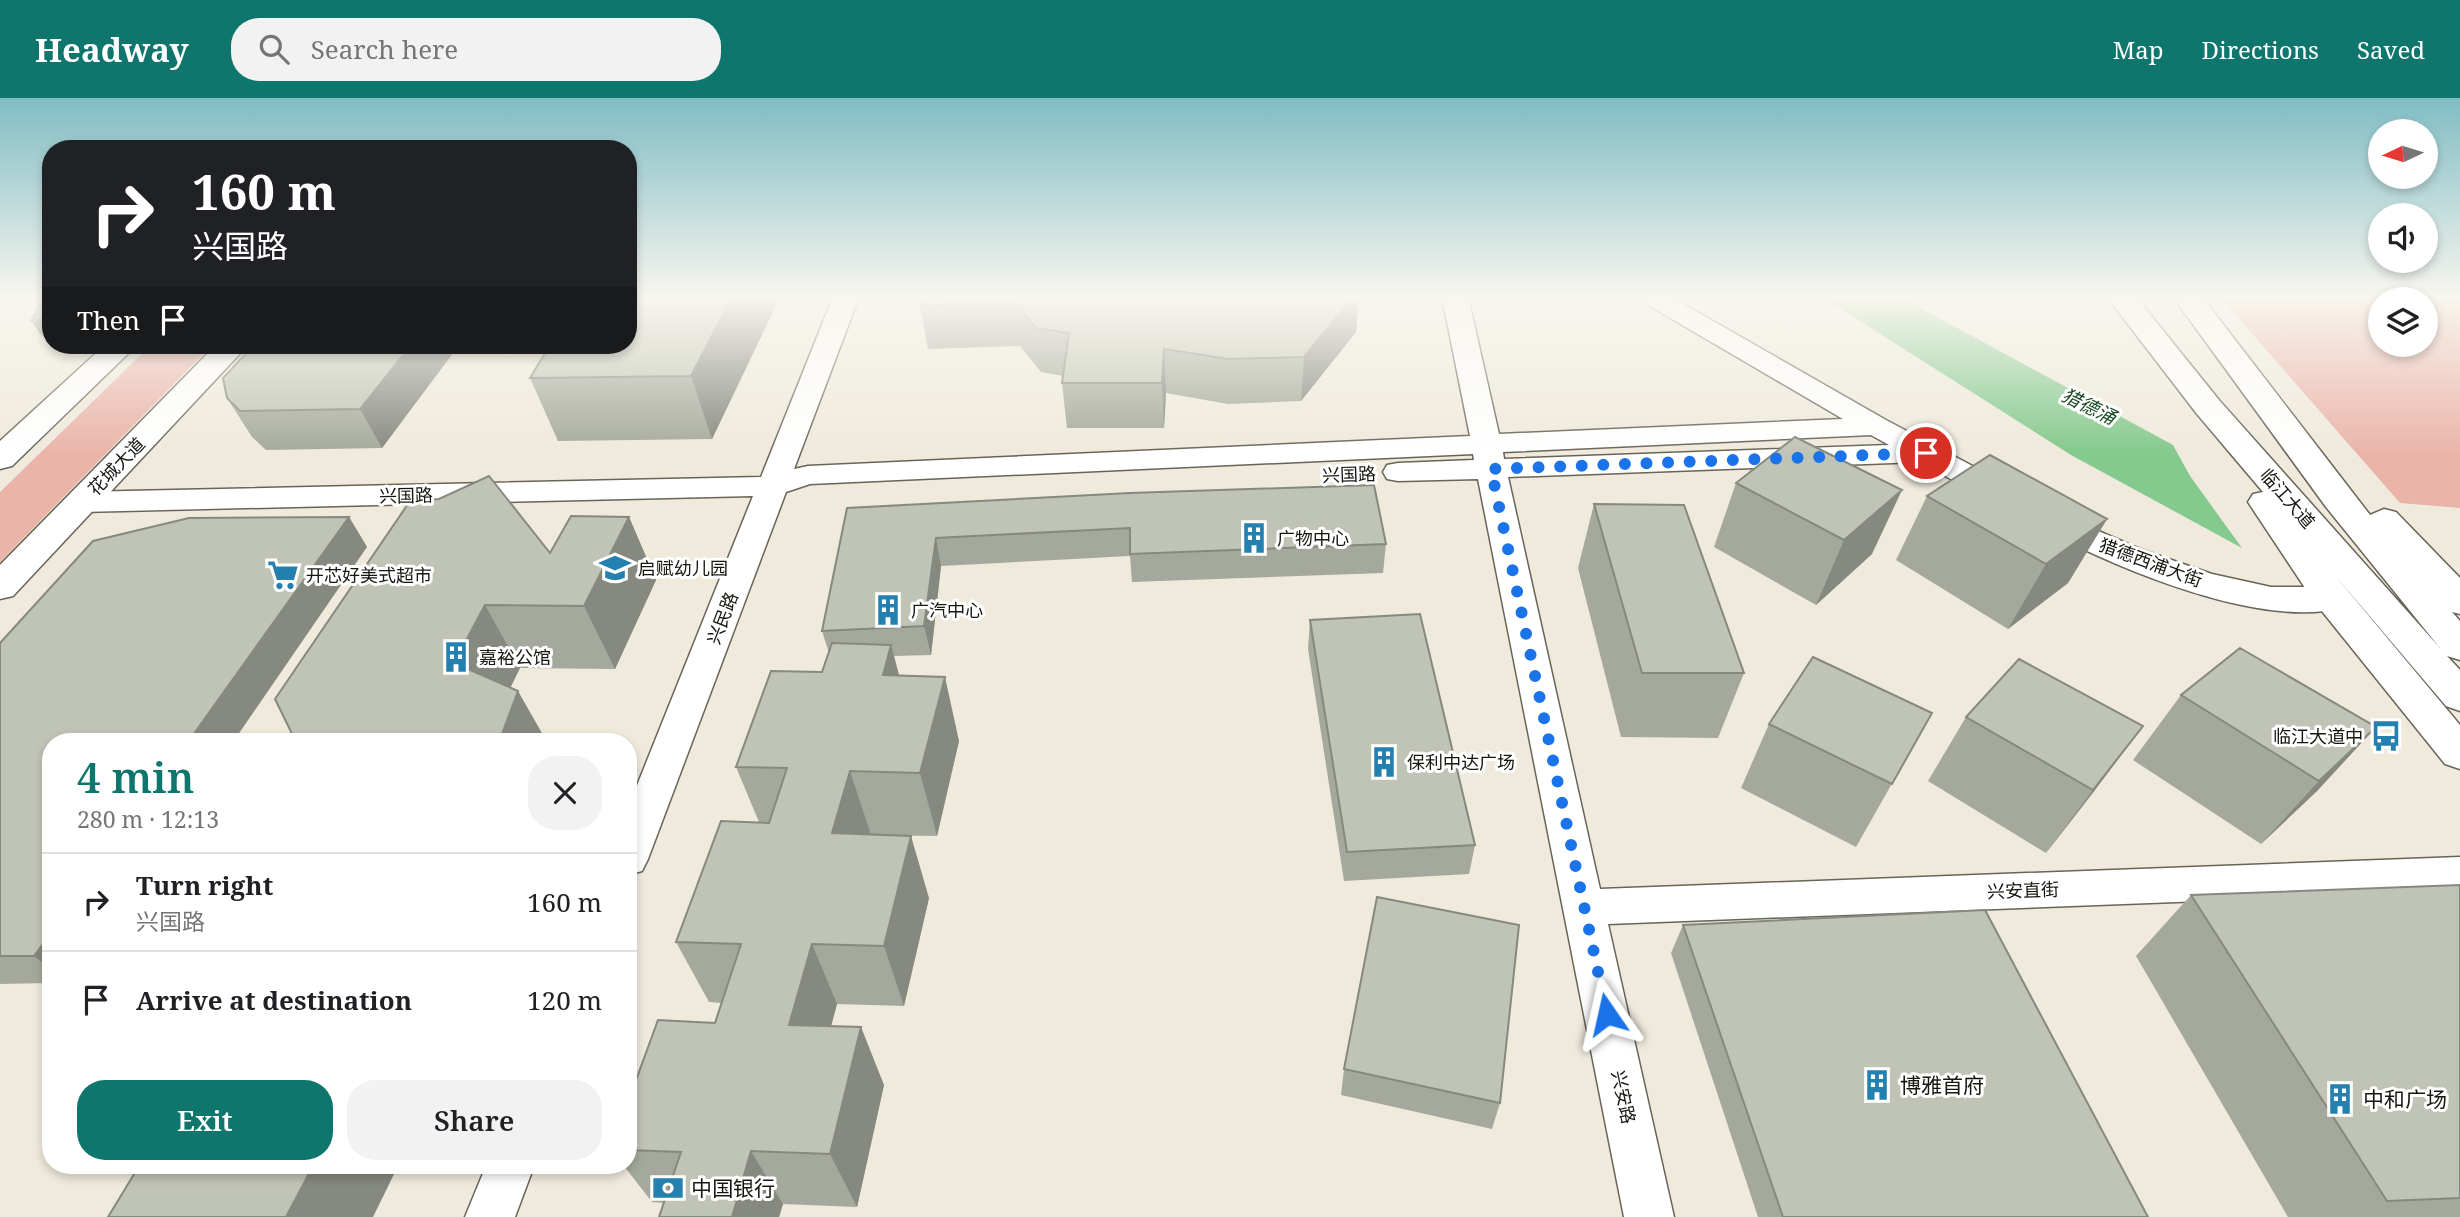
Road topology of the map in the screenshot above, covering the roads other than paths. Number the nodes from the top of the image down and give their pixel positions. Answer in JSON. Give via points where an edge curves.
{"nodes":[{"id":1,"x":826,"y":349,"type":"edge"},
{"id":2,"x":1466,"y":349,"type":"edge"},
{"id":3,"x":1743,"y":349,"type":"edge"},
{"id":4,"x":2162,"y":349,"type":"edge"},
{"id":5,"x":2226,"y":349,"type":"edge"},
{"id":6,"x":112,"y":354,"type":"edge"},
{"id":7,"x":224,"y":354,"type":"edge"},
{"id":8,"x":2208,"y":407,"type":"junction"},
{"id":9,"x":2272,"y":411,"type":"junction"},
{"id":10,"x":1876,"y":426,"type":"junction"},
{"id":11,"x":6,"y":450,"type":"edge"},
{"id":12,"x":1926,"y":453,"type":"junction"},
{"id":13,"x":1488,"y":457,"type":"junction"},
{"id":14,"x":773,"y":486,"type":"junction"},
{"id":15,"x":82,"y":502,"type":"junction"},
{"id":16,"x":0,"y":587,"type":"edge"},
{"id":17,"x":2333,"y":599,"type":"junction"},
{"id":18,"x":2460,"y":601,"type":"edge"},
{"id":19,"x":2460,"y":646,"type":"edge"},
{"id":20,"x":2460,"y":696,"type":"edge"},
{"id":21,"x":2460,"y":753,"type":"edge"},
{"id":22,"x":637,"y":836,"type":"edge"},
{"id":23,"x":2460,"y":874,"type":"edge"},
{"id":24,"x":1585,"y":906,"type":"junction"},
{"id":25,"x":507,"y":1174,"type":"edge"},
{"id":26,"x":490,"y":1217,"type":"edge"},
{"id":27,"x":1649,"y":1217,"type":"edge"}],
"edges":[{"from":1,"to":14,"type":"street","name":"兴民路"},
{"from":2,"to":13,"type":"street","name":"兴安路"},
{"from":3,"to":10,"type":"street","name":"猎德西浦大街"},
{"from":4,"to":8,"type":"main road","name":"临江大道"},
{"from":5,"to":9,"type":"main road","name":"临江大道"},
{"from":6,"to":11,"type":"main road"},
{"from":7,"to":15,"type":"main road","name":"花城大道"},
{"from":8,"to":17,"type":"main road","via":[[2273,516]]},
{"from":8,"to":20,"type":"main road","name":"临江大道"},
{"from":9,"to":18,"type":"main road","via":[[2359,493]]},
{"from":9,"to":19,"type":"main road","name":"临江大道","via":[[2376,547]]},
{"from":10,"to":12,"type":"street","name":"猎德西浦大街"},
{"from":10,"to":13,"type":"street","name":"兴国路"},
{"from":12,"to":13,"type":"street","name":"兴国路"},
{"from":12,"to":17,"type":"street","name":"猎德西浦大街","via":[[2072,532],[2143,563],[2266,597]]},
{"from":13,"to":14,"type":"street","name":"兴国路","via":[[802,495]]},
{"from":13,"to":24,"type":"street","name":"兴安路"},
{"from":14,"to":15,"type":"street","name":"兴国路"},
{"from":14,"to":22,"type":"street","name":"兴民路"},
{"from":15,"to":16,"type":"main road","name":"花城大道"},
{"from":17,"to":21,"type":"main road"},
{"from":23,"to":24,"type":"street","name":"兴安直街"},
{"from":24,"to":27,"type":"street","name":"兴安路"},
{"from":25,"to":26,"type":"street"}]}
